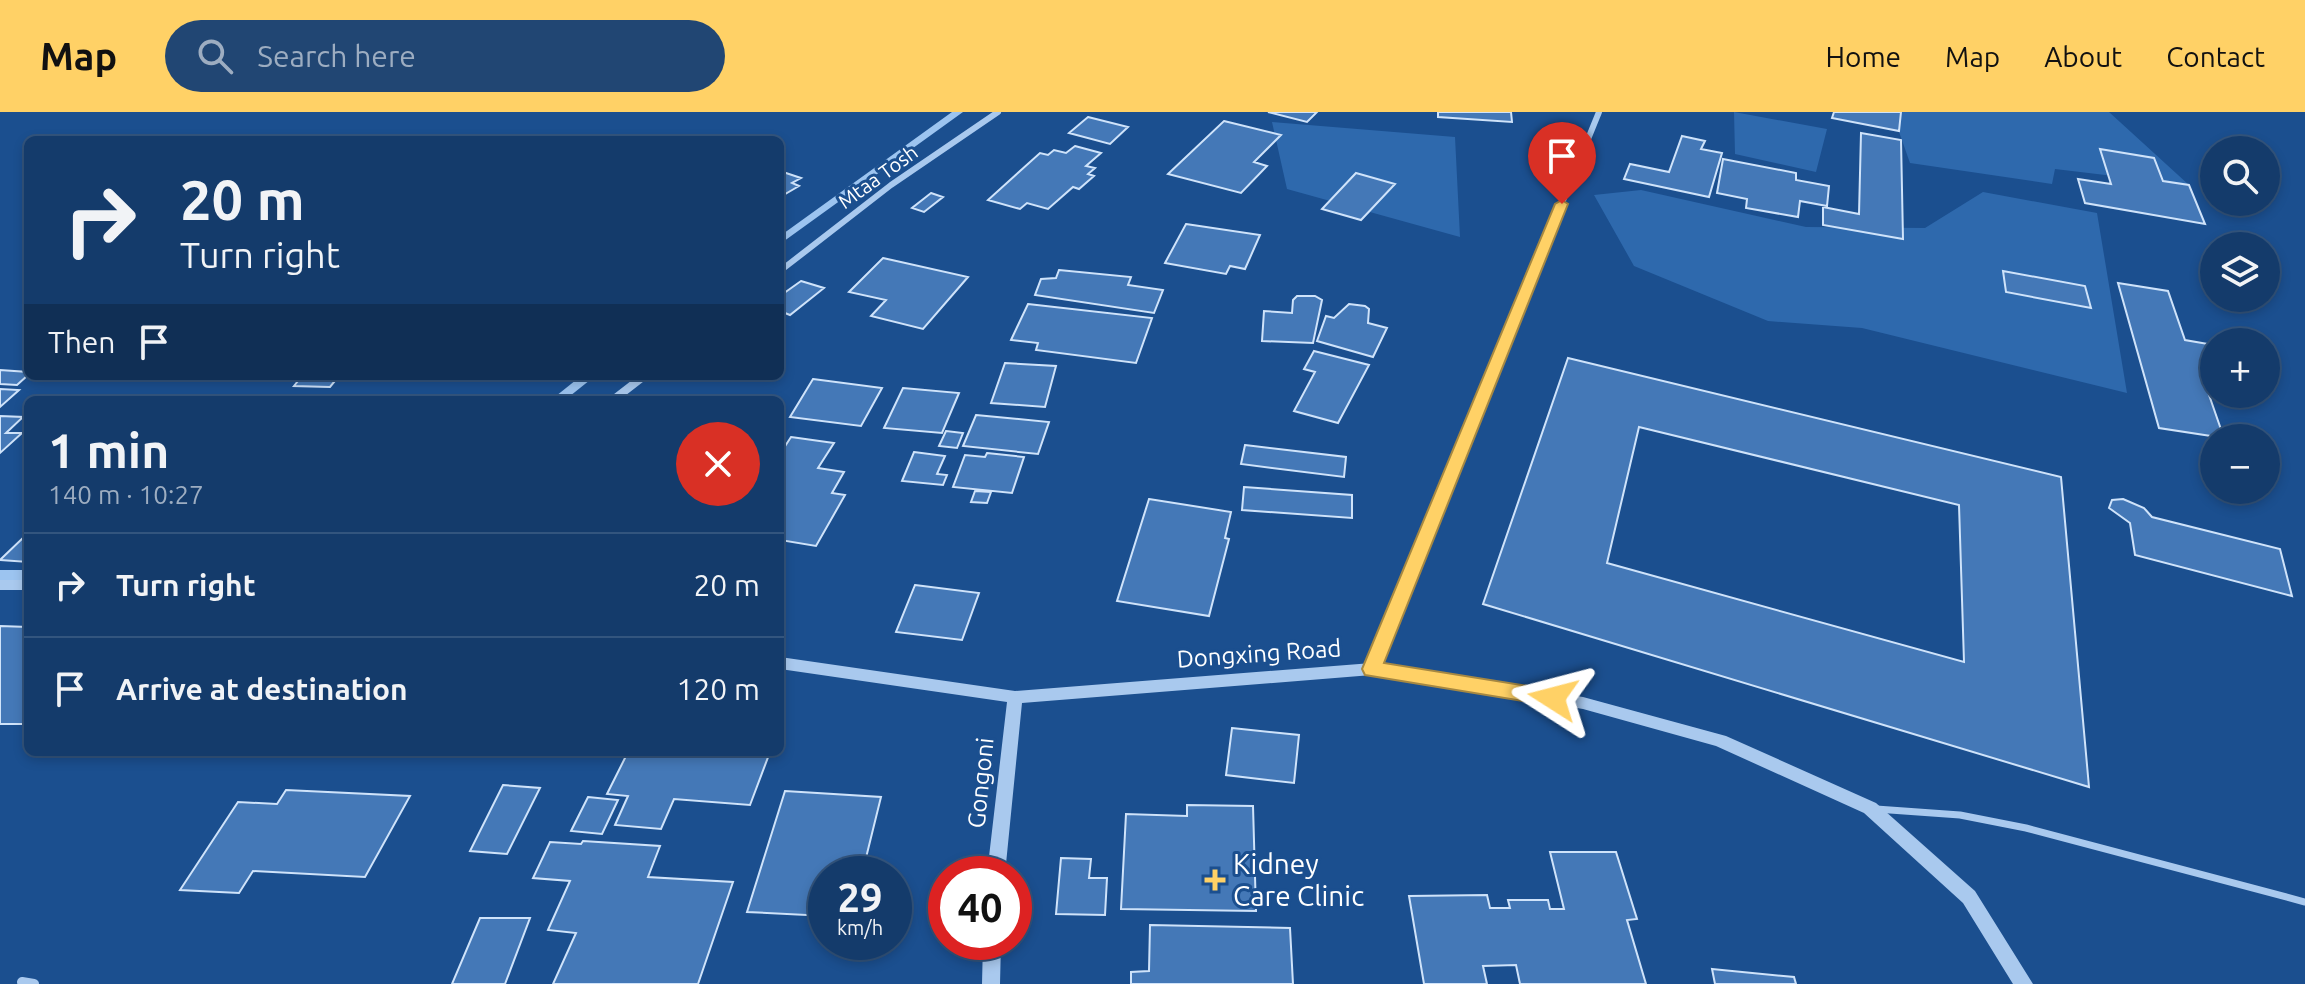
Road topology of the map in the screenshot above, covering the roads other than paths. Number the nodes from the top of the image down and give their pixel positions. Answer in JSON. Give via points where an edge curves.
{"nodes":[{"id":1,"x":998,"y":112,"type":"edge"},
{"id":2,"x":1599,"y":112,"type":"edge"},
{"id":3,"x":784,"y":268,"type":"edge"},
{"id":4,"x":639,"y":380,"type":"edge"},
{"id":5,"x":618,"y":396,"type":"edge"},
{"id":6,"x":0,"y":585,"type":"edge"},
{"id":7,"x":24,"y":585,"type":"edge"},
{"id":8,"x":784,"y":664,"type":"edge"},
{"id":9,"x":1372,"y":669,"type":"junction"},
{"id":10,"x":1015,"y":697,"type":"junction"},
{"id":11,"x":1870,"y":808,"type":"junction"},
{"id":12,"x":998,"y":856,"type":"edge"},
{"id":13,"x":2305,"y":902,"type":"edge"},
{"id":14,"x":992,"y":960,"type":"edge"},
{"id":15,"x":991,"y":984,"type":"edge"},
{"id":16,"x":2024,"y":984,"type":"edge"}],
"edges":[{"from":1,"to":3,"type":"street","name":"Mtaa Tosh","via":[[891,185]]},
{"from":2,"to":9,"type":"street"},
{"from":4,"to":5,"type":"street"},
{"from":6,"to":7,"type":"street"},
{"from":8,"to":10,"type":"street","name":"Dongxing Road"},
{"from":9,"to":10,"type":"street","name":"Dongxing Road"},
{"from":9,"to":11,"type":"street","name":"Dongxing Road","via":[[1583,703],[1720,741]]},
{"from":10,"to":12,"type":"street","name":"Gongoni"},
{"from":11,"to":13,"type":"lane","via":[[1960,815],[2026,828]]},
{"from":11,"to":16,"type":"street","name":"Dongxing Road","via":[[1969,897]]},
{"from":14,"to":15,"type":"street"}]}
